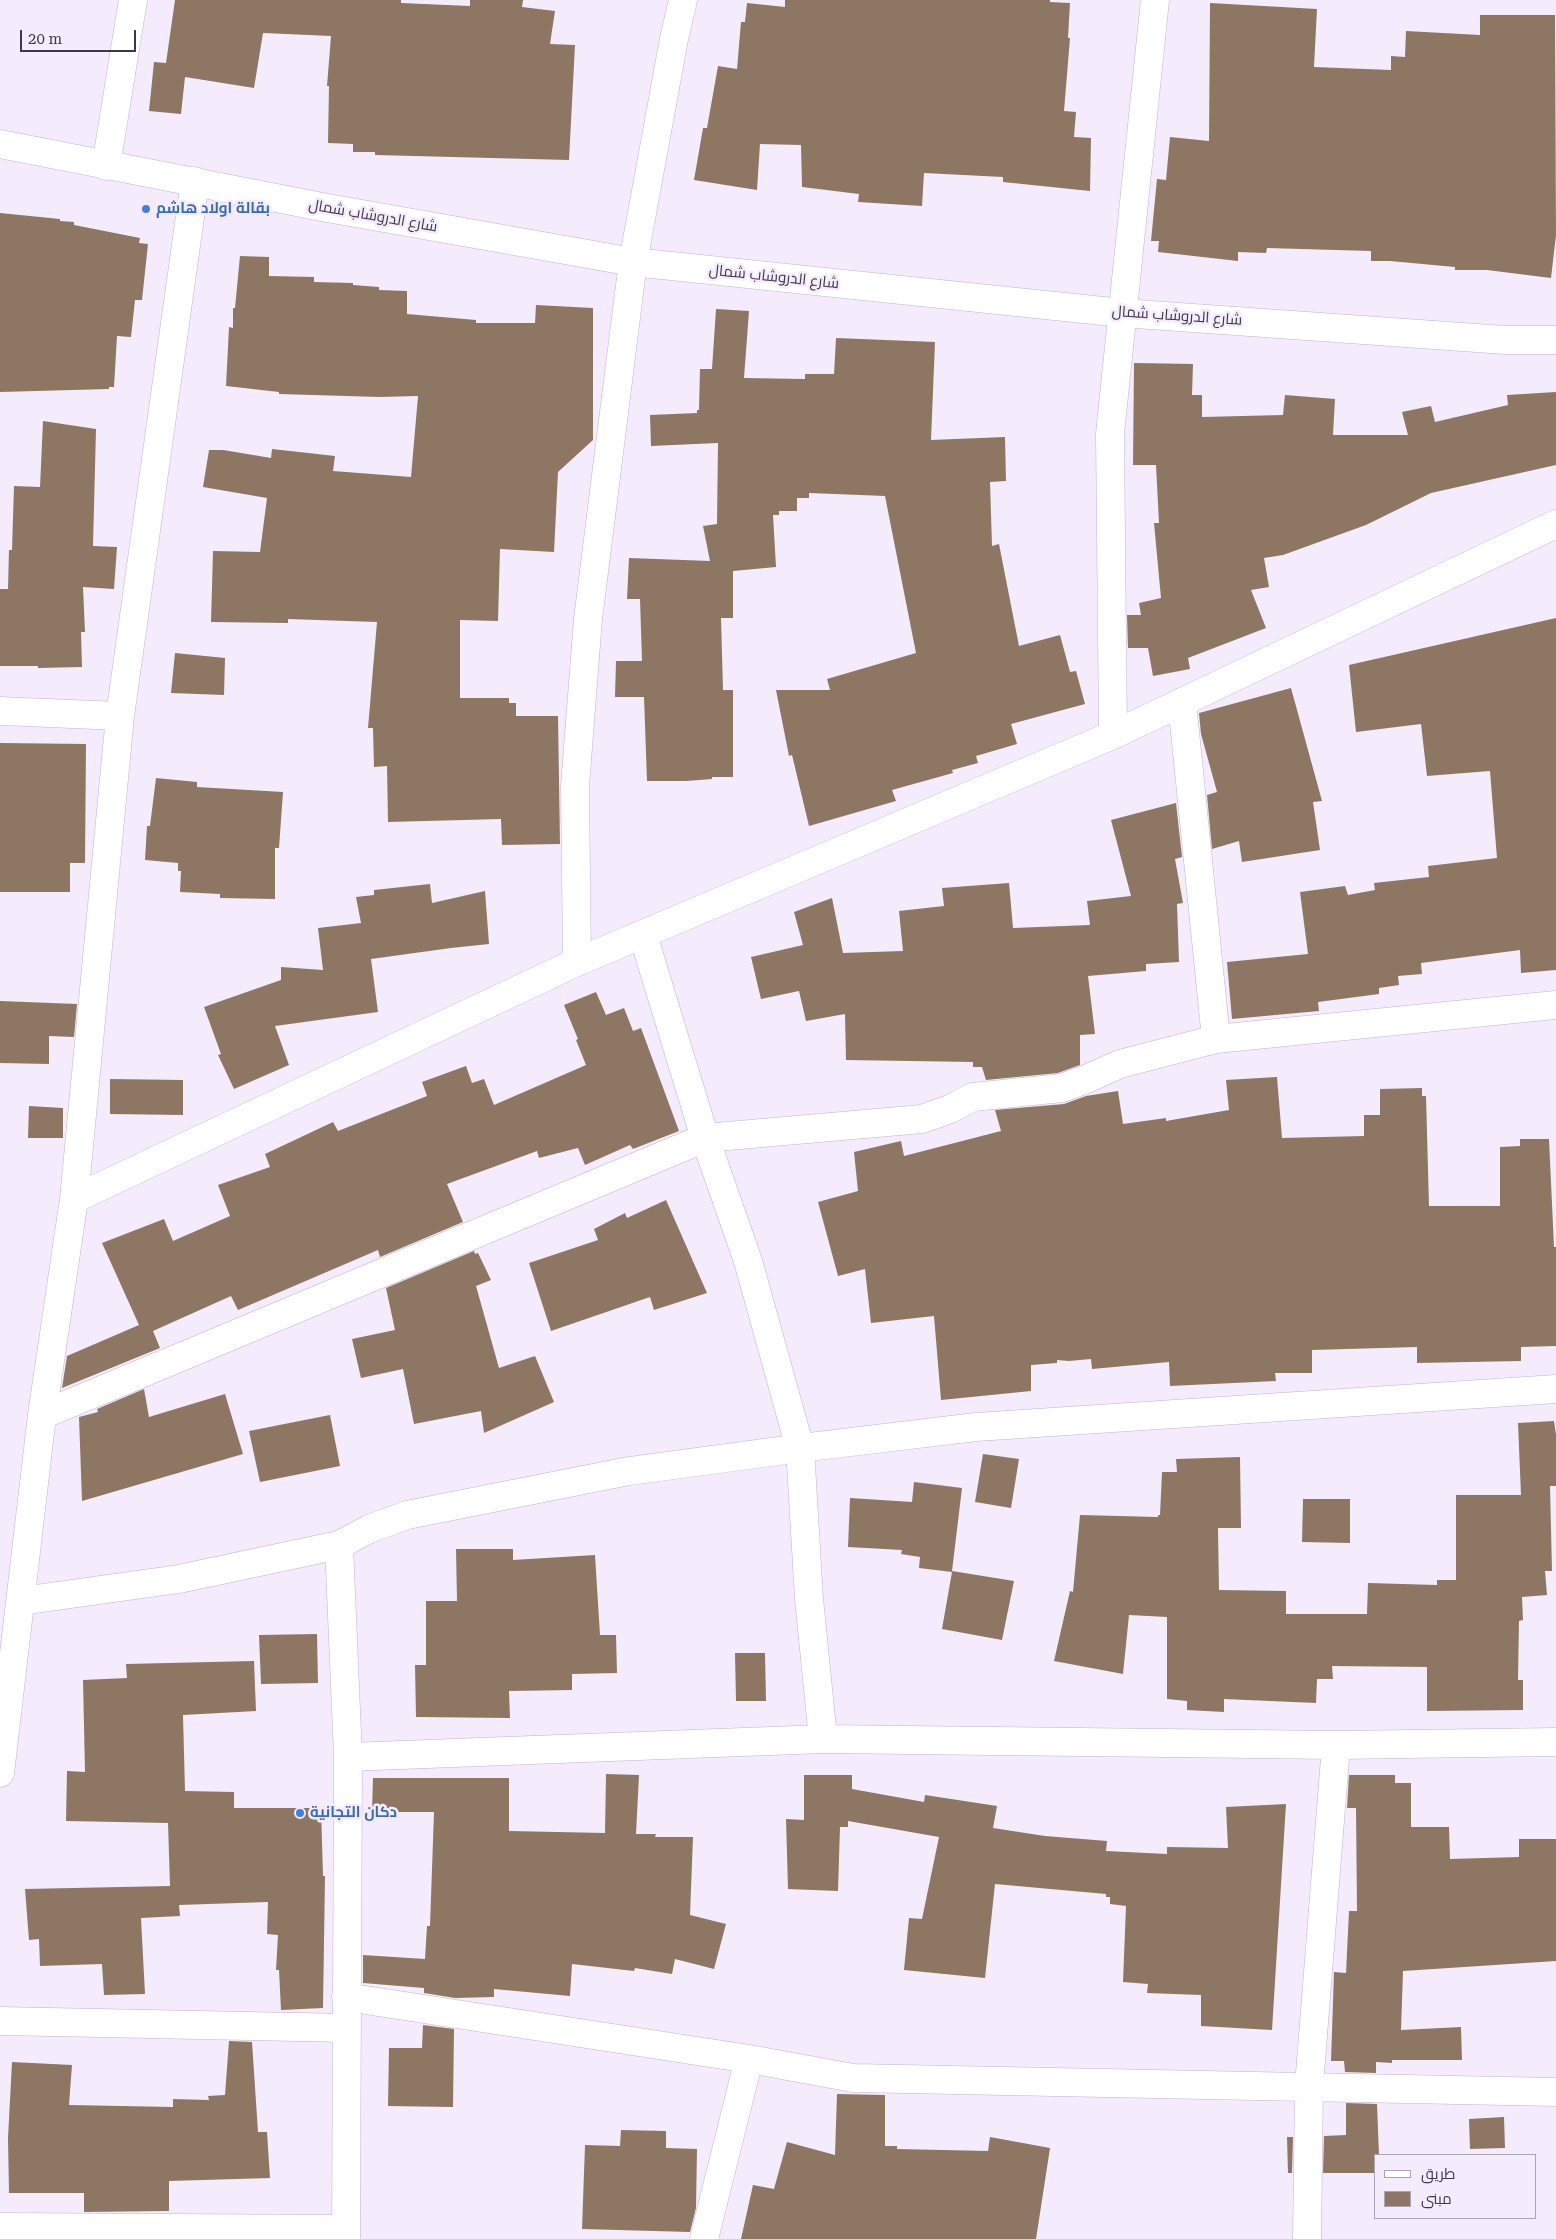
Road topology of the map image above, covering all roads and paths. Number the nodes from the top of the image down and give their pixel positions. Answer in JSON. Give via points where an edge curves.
{"nodes":[{"id":1,"x":132,"y":0,"type":"edge"},
{"id":2,"x":683,"y":0,"type":"edge"},
{"id":3,"x":1154,"y":0,"type":"edge"},
{"id":4,"x":0,"y":144,"type":"edge"},
{"id":5,"x":106,"y":166,"type":"junction"},
{"id":6,"x":195,"y":181,"type":"junction"},
{"id":7,"x":632,"y":262,"type":"junction"},
{"id":8,"x":1122,"y":312,"type":"junction"},
{"id":9,"x":1556,"y":340,"type":"edge"},
{"id":10,"x":1556,"y":524,"type":"edge"},
{"id":11,"x":1182,"y":702,"type":"junction"},
{"id":12,"x":0,"y":711,"type":"edge"},
{"id":13,"x":120,"y":716,"type":"junction"},
{"id":14,"x":1113,"y":735,"type":"junction"},
{"id":15,"x":643,"y":935,"type":"junction"},
{"id":16,"x":576,"y":962,"type":"junction"},
{"id":17,"x":1556,"y":1005,"type":"edge"},
{"id":18,"x":1216,"y":1039,"type":"junction"},
{"id":19,"x":705,"y":1138,"type":"junction"},
{"id":20,"x":74,"y":1199,"type":"junction"},
{"id":21,"x":1556,"y":1389,"type":"edge"},
{"id":22,"x":42,"y":1415,"type":"junction"},
{"id":23,"x":800,"y":1448,"type":"junction"},
{"id":24,"x":339,"y":1545,"type":"junction"},
{"id":25,"x":21,"y":1601,"type":"junction"},
{"id":26,"x":823,"y":1739,"type":"junction"},
{"id":27,"x":1556,"y":1742,"type":"edge"},
{"id":28,"x":1336,"y":1745,"type":"junction"},
{"id":29,"x":348,"y":1757,"type":"junction"},
{"id":30,"x":0,"y":1773,"type":"edge"},
{"id":31,"x":346,"y":1997,"type":"junction"},
{"id":32,"x":0,"y":2021,"type":"edge"},
{"id":33,"x":347,"y":2028,"type":"junction"},
{"id":34,"x":750,"y":2059,"type":"junction"},
{"id":35,"x":1309,"y":2086,"type":"junction"},
{"id":36,"x":1556,"y":2092,"type":"edge"},
{"id":37,"x":0,"y":2227,"type":"edge"},
{"id":38,"x":345,"y":2234,"type":"edge"},
{"id":39,"x":704,"y":2239,"type":"edge"},
{"id":40,"x":1307,"y":2239,"type":"edge"}],
"edges":[{"from":1,"to":5,"type":"street"},
{"from":2,"to":7,"type":"street"},
{"from":3,"to":8,"type":"street"},
{"from":4,"to":5,"type":"street","name":"شارع الدروشاب شمال"},
{"from":5,"to":6,"type":"street","name":"شارع الدروشاب شمال"},
{"from":6,"to":7,"type":"street","name":"شارع الدروشاب شمال"},
{"from":6,"to":13,"type":"street"},
{"from":7,"to":8,"type":"street","name":"شارع الدروشاب شمال"},
{"from":7,"to":16,"type":"street","via":[[588,620],[575,786]]},
{"from":8,"to":9,"type":"street","name":"شارع الدروشاب شمال","via":[[1504,340]]},
{"from":8,"to":14,"type":"street","via":[[1110,434]]},
{"from":10,"to":11,"type":"street"},
{"from":11,"to":14,"type":"street"},
{"from":11,"to":18,"type":"street"},
{"from":12,"to":13,"type":"street"},
{"from":13,"to":20,"type":"street"},
{"from":14,"to":15,"type":"street"},
{"from":15,"to":16,"type":"street"},
{"from":15,"to":19,"type":"street"},
{"from":16,"to":20,"type":"street"},
{"from":17,"to":18,"type":"street"},
{"from":18,"to":19,"type":"street","via":[[1120,1064],[1062,1088],[973,1096],[922,1119]]},
{"from":19,"to":22,"type":"street"},
{"from":19,"to":23,"type":"street","via":[[748,1261]]},
{"from":20,"to":22,"type":"street"},
{"from":21,"to":23,"type":"street","via":[[976,1427]]},
{"from":22,"to":25,"type":"street"},
{"from":23,"to":24,"type":"street","via":[[629,1471],[407,1515]]},
{"from":23,"to":26,"type":"street","via":[[809,1599]]},
{"from":24,"to":25,"type":"street","via":[[178,1579]]},
{"from":24,"to":29,"type":"street"},
{"from":25,"to":30,"type":"street"},
{"from":26,"to":28,"type":"street"},
{"from":26,"to":29,"type":"street"},
{"from":27,"to":28,"type":"street"},
{"from":28,"to":35,"type":"street"},
{"from":29,"to":31,"type":"street"},
{"from":31,"to":33,"type":"street"},
{"from":31,"to":34,"type":"street"},
{"from":32,"to":33,"type":"street"},
{"from":33,"to":38,"type":"street"},
{"from":34,"to":35,"type":"street","via":[[853,2078]]},
{"from":34,"to":39,"type":"street"},
{"from":35,"to":36,"type":"street"},
{"from":35,"to":40,"type":"street"},
{"from":37,"to":38,"type":"street"}]}
